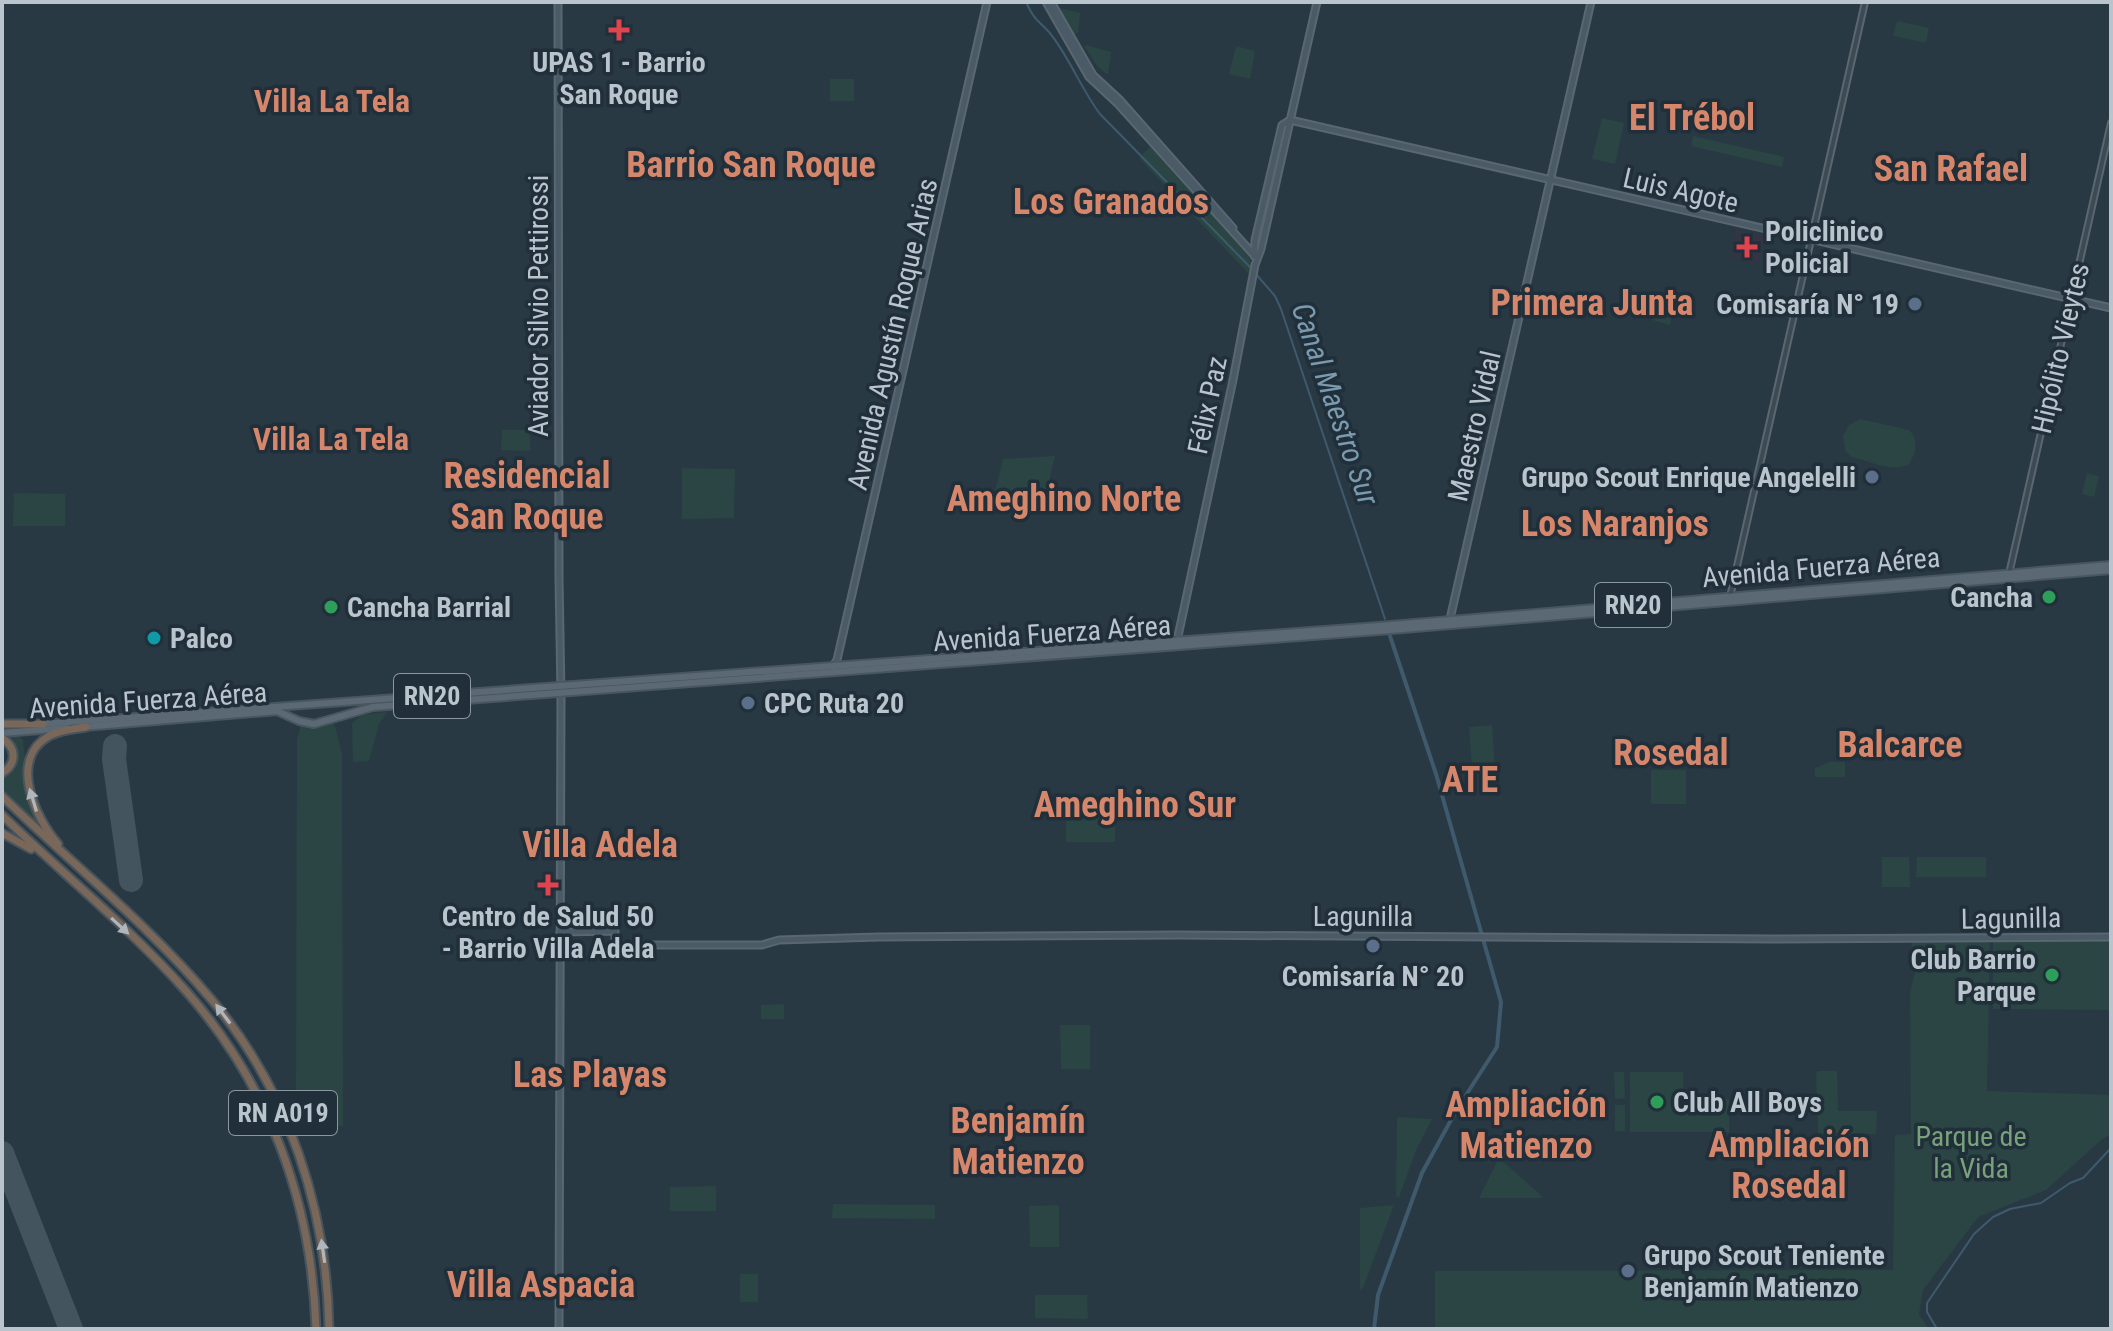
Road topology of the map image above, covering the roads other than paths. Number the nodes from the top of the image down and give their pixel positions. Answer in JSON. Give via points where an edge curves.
{"nodes":[{"id":1,"x":558,"y":2,"type":"edge"},
{"id":2,"x":987,"y":2,"type":"edge"},
{"id":3,"x":1049,"y":2,"type":"edge"},
{"id":4,"x":1317,"y":2,"type":"edge"},
{"id":5,"x":1591,"y":2,"type":"edge"},
{"id":6,"x":1865,"y":2,"type":"edge"},
{"id":7,"x":1290,"y":120,"type":"junction"},
{"id":8,"x":2111,"y":123,"type":"edge"},
{"id":9,"x":1550,"y":181,"type":"junction"},
{"id":10,"x":1810,"y":240,"type":"junction"},
{"id":11,"x":1254,"y":251,"type":"junction"},
{"id":12,"x":1255,"y":265,"type":"junction"},
{"id":13,"x":2071,"y":299,"type":"junction"},
{"id":14,"x":2111,"y":308,"type":"edge"},
{"id":15,"x":2111,"y":568,"type":"edge"},
{"id":16,"x":2009,"y":574,"type":"junction"},
{"id":17,"x":1730,"y":597,"type":"junction"},
{"id":18,"x":1450,"y":622,"type":"junction"},
{"id":19,"x":1391,"y":624,"type":"junction"},
{"id":20,"x":1382,"y":631,"type":"junction"},
{"id":21,"x":1177,"y":643,"type":"junction"},
{"id":22,"x":835,"y":665,"type":"junction"},
{"id":23,"x":829,"y":672,"type":"junction"},
{"id":24,"x":739,"y":673,"type":"junction"},
{"id":25,"x":699,"y":682,"type":"junction"},
{"id":26,"x":561,"y":689,"type":"junction"},
{"id":27,"x":157,"y":718,"type":"junction"},
{"id":28,"x":43,"y":724,"type":"joint"},
{"id":29,"x":86,"y":727,"type":"junction"},
{"id":30,"x":2,"y":731,"type":"edge"},
{"id":31,"x":2,"y":773,"type":"edge"},
{"id":32,"x":2,"y":796,"type":"edge"},
{"id":33,"x":2,"y":815,"type":"edge"},
{"id":34,"x":2,"y":833,"type":"edge"},
{"id":35,"x":80,"y":870,"type":"junction"},
{"id":36,"x":88,"y":896,"type":"junction"},
{"id":37,"x":560,"y":932,"type":"junction"},
{"id":38,"x":2111,"y":937,"type":"edge"},
{"id":39,"x":316,"y":1329,"type":"edge"},
{"id":40,"x":329,"y":1329,"type":"edge"},
{"id":41,"x":559,"y":1329,"type":"edge"}],
"edges":[{"from":1,"to":26,"type":"main road","name":"Aviador Silvio Pettirossi"},
{"from":2,"to":22,"type":"main road","name":"Avenida Agustín Roque Arias"},
{"from":3,"to":11,"type":"main road","via":[[1093,75]]},
{"from":4,"to":7,"type":"main road","name":"Félix Paz"},
{"from":5,"to":9,"type":"main road","name":"Maestro Vidal"},
{"from":6,"to":10,"type":"street"},
{"from":7,"to":9,"type":"main road","name":"Luis Agote"},
{"from":7,"to":11,"type":"main road","name":"Félix Paz","via":[[1282,125]]},
{"from":7,"to":12,"type":"main road","name":"Félix Paz"},
{"from":8,"to":13,"type":"street","name":"Hipólito Vieytes"},
{"from":9,"to":10,"type":"main road","name":"Luis Agote"},
{"from":9,"to":18,"type":"main road","name":"Maestro Vidal"},
{"from":10,"to":13,"type":"main road","name":"Luis Agote"},
{"from":10,"to":17,"type":"street"},
{"from":11,"to":12,"type":"main road","name":"Félix Paz"},
{"from":12,"to":21,"type":"main road","name":"Félix Paz"},
{"from":13,"to":14,"type":"main road","name":"Luis Agote"},
{"from":13,"to":16,"type":"street","name":"Hipólito Vieytes"},
{"from":15,"to":16,"type":"main road","name":"Avenida Fuerza Aérea","number":"RN20"},
{"from":15,"to":18,"type":"main road","name":"Avenida Fuerza Aérea","number":"RN20"},
{"from":16,"to":17,"type":"main road","name":"Avenida Fuerza Aérea","number":"RN20"},
{"from":17,"to":18,"type":"main road","name":"Avenida Fuerza Aérea","number":"RN20"},
{"from":18,"to":19,"type":"main road","name":"Avenida Fuerza Aérea","number":"RN20"},
{"from":18,"to":20,"type":"main road","name":"Avenida Fuerza Aérea","number":"RN20"},
{"from":19,"to":20,"type":"main road"},
{"from":19,"to":21,"type":"main road","name":"Avenida Fuerza Aérea","number":"RN20"},
{"from":20,"to":21,"type":"main road","name":"Avenida Fuerza Aérea","number":"RN20"},
{"from":21,"to":22,"type":"main road","name":"Avenida Fuerza Aérea","number":"RN20"},
{"from":21,"to":23,"type":"main road","name":"Avenida Fuerza Aérea","number":"RN20"},
{"from":22,"to":23,"type":"main road","name":"Avenida Agustín Roque Arias"},
{"from":22,"to":24,"type":"main road","name":"Avenida Fuerza Aérea","number":"RN20"},
{"from":23,"to":25,"type":"main road","name":"Avenida Fuerza Aérea","number":"RN20"},
{"from":24,"to":25,"type":"main road"},
{"from":24,"to":26,"type":"main road","name":"Avenida Fuerza Aérea","number":"RN20"},
{"from":25,"to":26,"type":"main road","name":"Avenida Fuerza Aérea","number":"RN20"},
{"from":26,"to":27,"type":"main road","name":"Avenida Fuerza Aérea","number":"RN20"},
{"from":26,"to":27,"type":"main road","name":"Avenida Fuerza Aérea","number":"RN20","via":[[373,707],[314,724],[277,711]]},
{"from":26,"to":37,"type":"main road","name":"Aviador Silvio Pettirossi"},
{"from":27,"to":28,"type":"main road","name":"Avenida Fuerza Aérea","number":"RN20"},
{"from":27,"to":29,"type":"main road","name":"Avenida Fuerza Aérea","number":"RN20"},
{"from":28,"to":30,"type":"highway"},
{"from":29,"to":30,"type":"main road","name":"Avenida Fuerza Aérea","number":"RN20"},
{"from":35,"to":29,"type":"highway","one_way":true,"via":[[39,817],[28,772],[32,754],[44,739]]},
{"from":30,"to":31,"type":"highway","via":[[14,755]]},
{"from":32,"to":35,"type":"highway","number":"RN A019"},
{"from":33,"to":36,"type":"highway","number":"RN A019"},
{"from":34,"to":36,"type":"highway","via":[[31,849]]},
{"from":40,"to":35,"type":"highway","number":"RN A019","one_way":true,"via":[[324,1255],[311,1192],[292,1134],[266,1081],[197,983]]},
{"from":36,"to":39,"type":"highway","number":"RN A019","one_way":true,"via":[[192,998],[259,1097],[301,1208]]},
{"from":37,"to":38,"type":"main road","name":"Lagunilla","via":[[615,931],[615,945],[762,945],[866,937]]},
{"from":37,"to":41,"type":"main road","name":"Aviador Silvio Pettirossi"}]}
